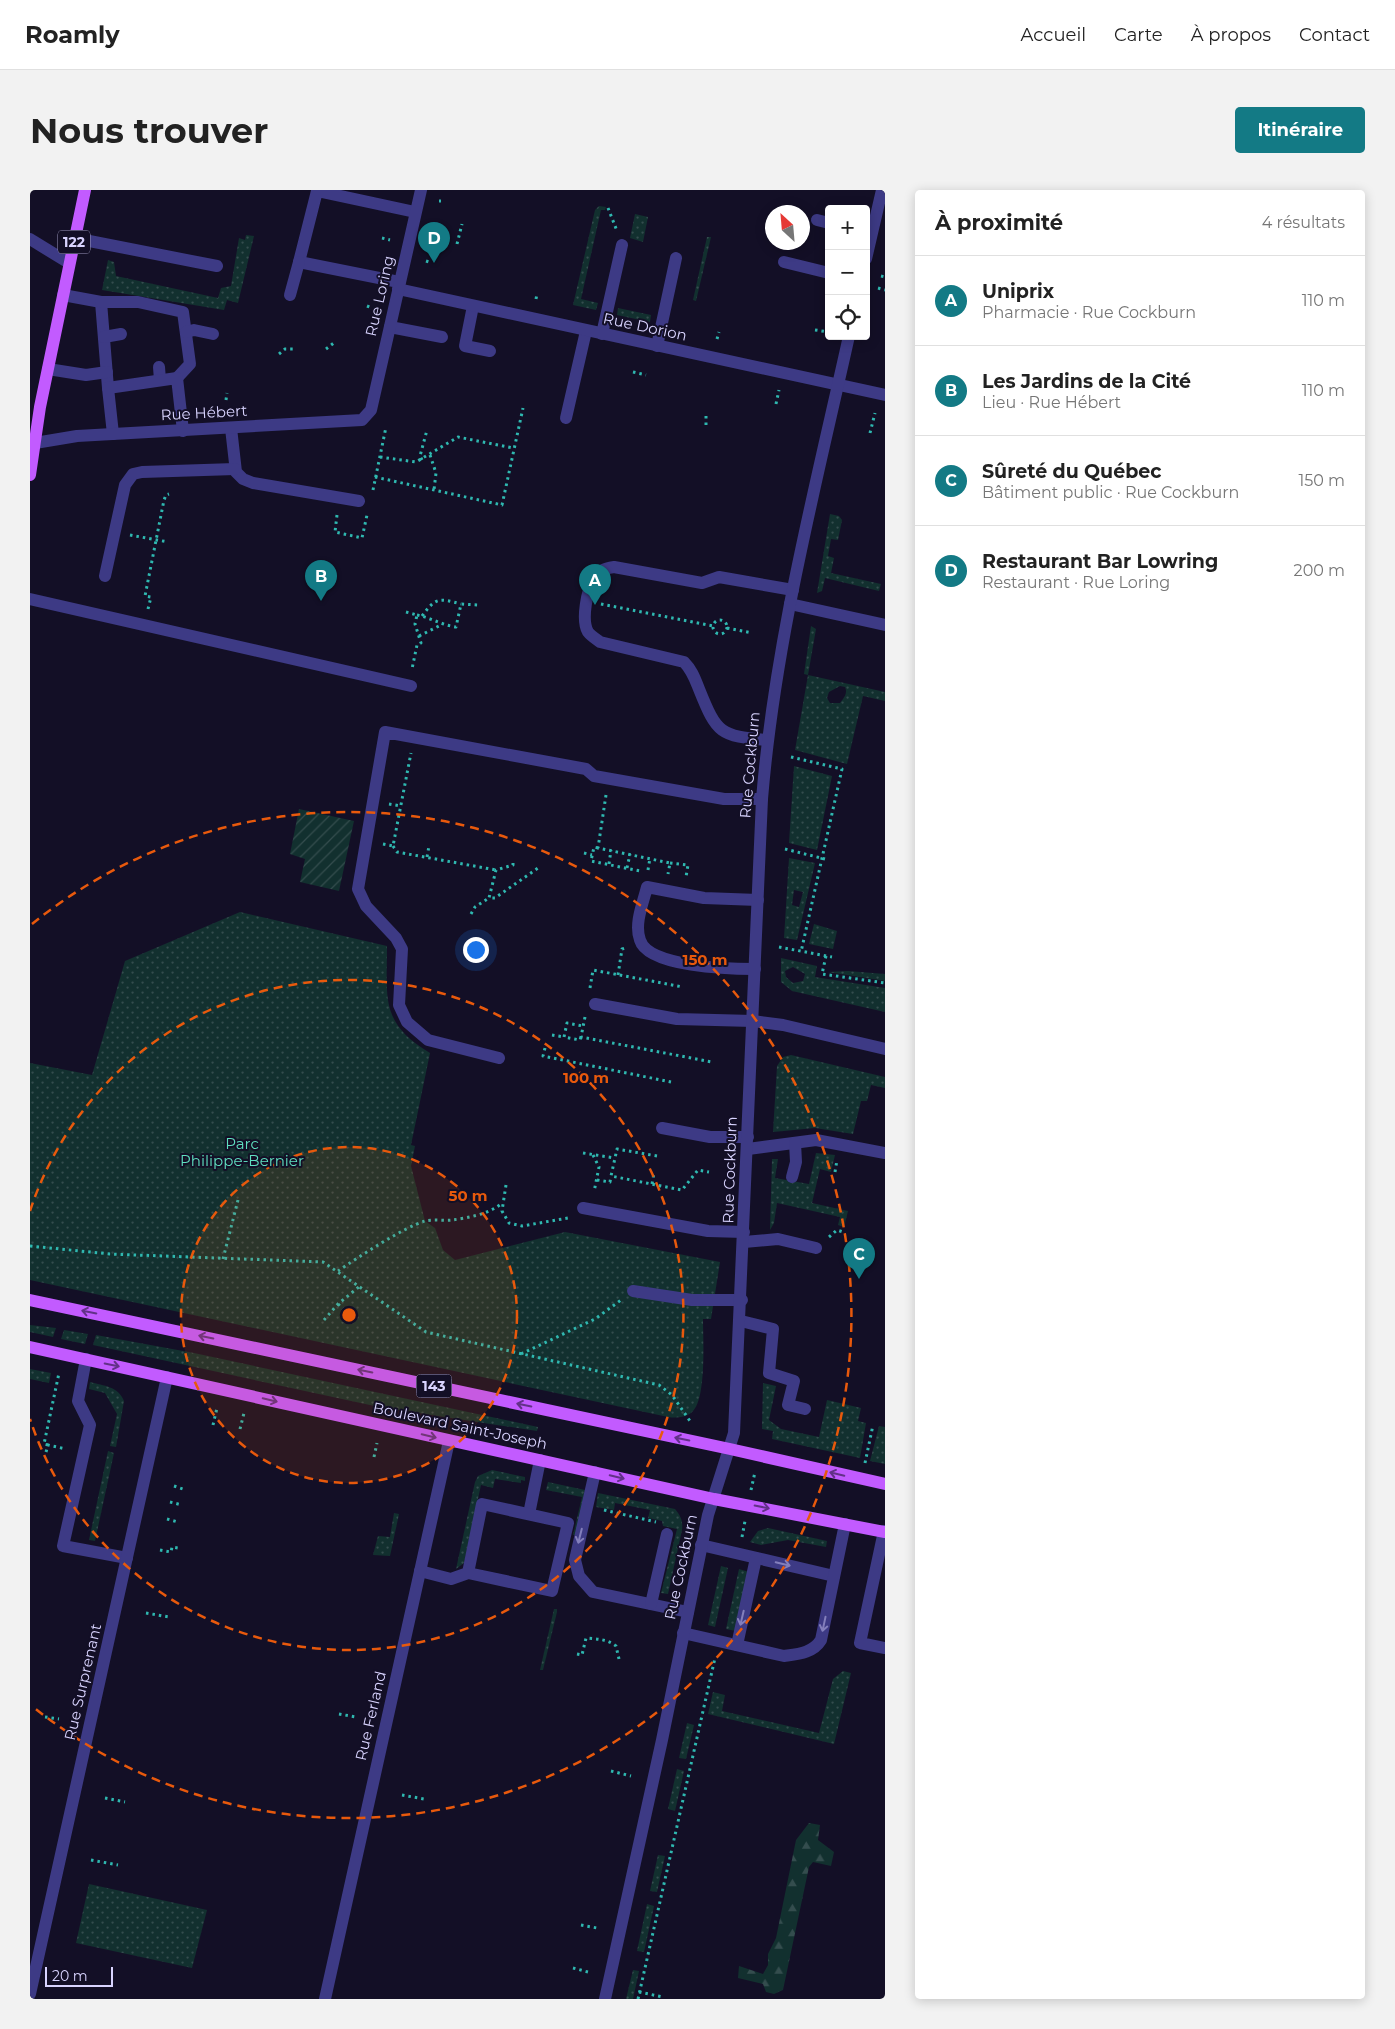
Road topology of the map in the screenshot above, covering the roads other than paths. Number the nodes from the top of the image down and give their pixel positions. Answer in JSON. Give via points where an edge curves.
{"nodes":[{"id":1,"x":85,"y":190,"type":"edge"},
{"id":2,"x":421,"y":190,"type":"edge"},
{"id":3,"x":882,"y":195,"type":"edge"},
{"id":4,"x":415,"y":212,"type":"junction"},
{"id":5,"x":870,"y":231,"type":"edge"},
{"id":6,"x":74,"y":238,"type":"junction"},
{"id":7,"x":30,"y":239,"type":"edge"},
{"id":8,"x":622,"y":244,"type":"road end"},
{"id":9,"x":676,"y":258,"type":"dead end"},
{"id":10,"x":299,"y":262,"type":"junction"},
{"id":11,"x":784,"y":262,"type":"dead end"},
{"id":12,"x":69,"y":263,"type":"junction"},
{"id":13,"x":217,"y":266,"type":"dead end"},
{"id":14,"x":825,"y":272,"type":"edge"},
{"id":15,"x":398,"y":286,"type":"junction"},
{"id":16,"x":63,"y":295,"type":"junction"},
{"id":17,"x":290,"y":295,"type":"dead end"},
{"id":18,"x":101,"y":302,"type":"junction"},
{"id":19,"x":474,"y":306,"type":"junction"},
{"id":20,"x":390,"y":327,"type":"junction"},
{"id":21,"x":586,"y":330,"type":"junction"},
{"id":22,"x":186,"y":332,"type":"junction"},
{"id":23,"x":122,"y":334,"type":"dead end"},
{"id":24,"x":213,"y":334,"type":"dead end"},
{"id":25,"x":602,"y":334,"type":"junction"},
{"id":26,"x":442,"y":336,"type":"dead end"},
{"id":27,"x":104,"y":337,"type":"junction"},
{"id":28,"x":848,"y":340,"type":"edge"},
{"id":29,"x":657,"y":346,"type":"junction"},
{"id":30,"x":490,"y":351,"type":"dead end"},
{"id":31,"x":159,"y":367,"type":"dead end"},
{"id":32,"x":48,"y":369,"type":"junction"},
{"id":33,"x":107,"y":372,"type":"junction"},
{"id":34,"x":177,"y":378,"type":"junction"},
{"id":35,"x":160,"y":380,"type":"junction"},
{"id":36,"x":838,"y":385,"type":"junction"},
{"id":37,"x":108,"y":388,"type":"junction"},
{"id":38,"x":885,"y":395,"type":"edge"},
{"id":39,"x":371,"y":410,"type":"joint"},
{"id":40,"x":566,"y":418,"type":"dead end"},
{"id":41,"x":231,"y":428,"type":"junction"},
{"id":42,"x":183,"y":431,"type":"junction"},
{"id":43,"x":113,"y":434,"type":"junction"},
{"id":44,"x":35,"y":444,"type":"junction"},
{"id":45,"x":235,"y":469,"type":"junction"},
{"id":46,"x":30,"y":475,"type":"edge"},
{"id":47,"x":359,"y":501,"type":"dead end"},
{"id":48,"x":105,"y":576,"type":"dead end"},
{"id":49,"x":793,"y":590,"type":"junction"},
{"id":50,"x":30,"y":600,"type":"edge"},
{"id":51,"x":790,"y":604,"type":"junction"},
{"id":52,"x":885,"y":625,"type":"edge"},
{"id":53,"x":411,"y":686,"type":"dead end"},
{"id":54,"x":767,"y":740,"type":"junction"},
{"id":55,"x":762,"y":799,"type":"junction"},
{"id":56,"x":758,"y":900,"type":"junction"},
{"id":57,"x":755,"y":969,"type":"junction"},
{"id":58,"x":595,"y":1004,"type":"dead end"},
{"id":59,"x":752,"y":1022,"type":"junction"},
{"id":60,"x":885,"y":1049,"type":"edge"},
{"id":61,"x":499,"y":1058,"type":"dead end"},
{"id":62,"x":662,"y":1128,"type":"dead end"},
{"id":63,"x":748,"y":1143,"type":"junction"},
{"id":64,"x":795,"y":1143,"type":"junction"},
{"id":65,"x":885,"y":1154,"type":"edge"},
{"id":66,"x":792,"y":1177,"type":"dead end"},
{"id":67,"x":583,"y":1208,"type":"dead end"},
{"id":68,"x":744,"y":1237,"type":"junction"},
{"id":69,"x":816,"y":1248,"type":"dead end"},
{"id":70,"x":633,"y":1292,"type":"dead end"},
{"id":71,"x":30,"y":1300,"type":"edge"},
{"id":72,"x":742,"y":1300,"type":"junction"},
{"id":73,"x":741,"y":1321,"type":"junction"},
{"id":74,"x":30,"y":1347,"type":"edge"},
{"id":75,"x":86,"y":1360,"type":"junction"},
{"id":76,"x":167,"y":1377,"type":"junction"},
{"id":77,"x":805,"y":1409,"type":"dead end"},
{"id":78,"x":449,"y":1441,"type":"junction"},
{"id":79,"x":730,"y":1449,"type":"junction"},
{"id":80,"x":540,"y":1460,"type":"junction"},
{"id":81,"x":595,"y":1472,"type":"junction"},
{"id":82,"x":885,"y":1484,"type":"edge"},
{"id":83,"x":714,"y":1499,"type":"junction"},
{"id":84,"x":529,"y":1514,"type":"junction"},
{"id":85,"x":845,"y":1524,"type":"junction"},
{"id":86,"x":664,"y":1529,"type":"road end"},
{"id":87,"x":885,"y":1531,"type":"edge"},
{"id":88,"x":702,"y":1546,"type":"junction"},
{"id":89,"x":127,"y":1558,"type":"junction"},
{"id":90,"x":756,"y":1558,"type":"junction"},
{"id":91,"x":420,"y":1571,"type":"junction"},
{"id":92,"x":468,"y":1573,"type":"junction"},
{"id":93,"x":834,"y":1576,"type":"junction"},
{"id":94,"x":650,"y":1604,"type":"junction"},
{"id":95,"x":688,"y":1612,"type":"junction"},
{"id":96,"x":684,"y":1633,"type":"junction"},
{"id":97,"x":737,"y":1645,"type":"junction"},
{"id":98,"x":885,"y":1648,"type":"edge"},
{"id":99,"x":30,"y":1994,"type":"edge"},
{"id":100,"x":325,"y":1999,"type":"edge"},
{"id":101,"x":605,"y":1999,"type":"edge"}],
"edges":[{"from":1,"to":6,"type":"main road","number":"122"},
{"from":2,"to":4,"type":"street","name":"Rue Loring"},
{"from":3,"to":5,"type":"street"},
{"from":4,"to":10,"type":"street","via":[[317,191]]},
{"from":4,"to":15,"type":"street","name":"Rue Loring"},
{"from":6,"to":12,"type":"main road","number":"122"},
{"from":6,"to":13,"type":"street"},
{"from":7,"to":12,"type":"street"},
{"from":8,"to":25,"type":"street"},
{"from":9,"to":29,"type":"street"},
{"from":10,"to":15,"type":"street","name":"Rue Dorion"},
{"from":10,"to":17,"type":"street"},
{"from":11,"to":14,"type":"street"},
{"from":12,"to":16,"type":"main road","number":"122"},
{"from":15,"to":19,"type":"street","name":"Rue Dorion"},
{"from":15,"to":20,"type":"street","name":"Rue Loring"},
{"from":16,"to":18,"type":"street"},
{"from":16,"to":32,"type":"main road","number":"122"},
{"from":18,"to":22,"type":"street","via":[[138,302],[183,312]]},
{"from":18,"to":27,"type":"street"},
{"from":19,"to":21,"type":"street","name":"Rue Dorion"},
{"from":19,"to":30,"type":"street","via":[[465,346]]},
{"from":20,"to":26,"type":"street"},
{"from":20,"to":39,"type":"street","name":"Rue Loring"},
{"from":21,"to":25,"type":"street","name":"Rue Dorion"},
{"from":21,"to":40,"type":"street"},
{"from":22,"to":24,"type":"street","via":[[194,330]]},
{"from":22,"to":34,"type":"street","via":[[190,364]]},
{"from":23,"to":27,"type":"street"},
{"from":25,"to":29,"type":"street","name":"Rue Dorion"},
{"from":27,"to":33,"type":"street"},
{"from":28,"to":36,"type":"street","name":"Rue Cockburn"},
{"from":29,"to":36,"type":"street","name":"Rue Dorion"},
{"from":31,"to":35,"type":"street"},
{"from":32,"to":33,"type":"street","via":[[86,375]]},
{"from":32,"to":44,"type":"main road","number":"122"},
{"from":33,"to":37,"type":"street"},
{"from":34,"to":35,"type":"street"},
{"from":34,"to":42,"type":"street"},
{"from":35,"to":37,"type":"street"},
{"from":36,"to":38,"type":"street","name":"Rue Dorion"},
{"from":36,"to":49,"type":"street","name":"Rue Cockburn"},
{"from":37,"to":43,"type":"street"},
{"from":39,"to":41,"type":"street","name":"Rue Hébert","via":[[362,420],[348,423]]},
{"from":41,"to":42,"type":"street","name":"Rue Hébert"},
{"from":41,"to":45,"type":"street"},
{"from":42,"to":43,"type":"street","name":"Rue Hébert"},
{"from":43,"to":44,"type":"street","name":"Rue Hébert","via":[[77,436]]},
{"from":44,"to":46,"type":"main road","number":"122"},
{"from":45,"to":47,"type":"street","via":[[238,476],[253,483]]},
{"from":45,"to":48,"type":"street","via":[[133,474],[125,485]]},
{"from":49,"to":51,"type":"street","name":"Rue Cockburn"},
{"from":49,"to":54,"type":"street","via":[[719,577],[702,583],[614,567],[606,568],[595,577],[589,596],[585,622],[592,637],[600,642],[684,662],[693,672],[717,728],[732,736]]},
{"from":50,"to":53,"type":"street"},
{"from":51,"to":52,"type":"street"},
{"from":51,"to":54,"type":"street","name":"Rue Cockburn"},
{"from":54,"to":55,"type":"street","name":"Rue Cockburn"},
{"from":55,"to":56,"type":"street","name":"Rue Cockburn"},
{"from":55,"to":61,"type":"street","via":[[724,799],[594,776],[586,769],[385,732],[358,889],[366,906],[402,949],[399,1004],[407,1022],[428,1040]]},
{"from":56,"to":57,"type":"street","name":"Rue Cockburn"},
{"from":56,"to":57,"type":"street","via":[[704,898],[647,887],[638,932],[643,947],[657,956],[715,968]]},
{"from":57,"to":59,"type":"street","name":"Rue Cockburn"},
{"from":58,"to":59,"type":"street","via":[[677,1019]]},
{"from":59,"to":60,"type":"street","via":[[783,1025]]},
{"from":59,"to":63,"type":"street","name":"Rue Cockburn"},
{"from":62,"to":63,"type":"street"},
{"from":63,"to":64,"type":"street"},
{"from":63,"to":68,"type":"street","name":"Rue Cockburn"},
{"from":64,"to":65,"type":"street","via":[[816,1140]]},
{"from":64,"to":66,"type":"street","via":[[796,1162]]},
{"from":67,"to":68,"type":"street"},
{"from":68,"to":69,"type":"street","via":[[778,1239]]},
{"from":68,"to":72,"type":"street","name":"Rue Cockburn"},
{"from":70,"to":72,"type":"street","via":[[692,1300]]},
{"from":79,"to":71,"type":"main road","number":"143","one_way":true},
{"from":72,"to":73,"type":"street","name":"Rue Cockburn"},
{"from":73,"to":77,"type":"street","via":[[773,1329],[769,1373],[794,1381],[788,1405]]},
{"from":73,"to":79,"type":"street","name":"Rue Cockburn","via":[[734,1433]]},
{"from":74,"to":75,"type":"main road","name":"Boulevard Saint-Joseph"},
{"from":75,"to":76,"type":"main road","name":"Boulevard Saint-Joseph","one_way":true},
{"from":75,"to":89,"type":"street","via":[[78,1401],[90,1425],[63,1546]]},
{"from":76,"to":78,"type":"main road","name":"Boulevard Saint-Joseph","one_way":true},
{"from":76,"to":89,"type":"street","name":"Rue Surprenant"},
{"from":78,"to":80,"type":"main road","name":"Boulevard Saint-Joseph"},
{"from":78,"to":91,"type":"street","name":"Rue Ferland"},
{"from":82,"to":79,"type":"main road","number":"143","one_way":true},
{"from":79,"to":83,"type":"street","name":"Rue Cockburn"},
{"from":80,"to":81,"type":"main road","name":"Boulevard Saint-Joseph"},
{"from":80,"to":84,"type":"street"},
{"from":81,"to":83,"type":"main road","name":"Boulevard Saint-Joseph","one_way":true},
{"from":81,"to":94,"type":"street","one_way":true,"via":[[574,1565],[578,1576],[593,1592]]},
{"from":83,"to":85,"type":"main road","name":"Boulevard Saint-Joseph","one_way":true},
{"from":83,"to":88,"type":"street","name":"Rue Cockburn"},
{"from":84,"to":92,"type":"street","via":[[482,1504]]},
{"from":84,"to":92,"type":"street","via":[[568,1523],[552,1592]]},
{"from":85,"to":87,"type":"main road","name":"Boulevard Saint-Joseph"},
{"from":85,"to":93,"type":"street"},
{"from":86,"to":94,"type":"street"},
{"from":87,"to":98,"type":"street","via":[[860,1643]]},
{"from":88,"to":90,"type":"street"},
{"from":88,"to":95,"type":"street","name":"Rue Cockburn"},
{"from":89,"to":99,"type":"street","name":"Rue Surprenant"},
{"from":90,"to":93,"type":"street","one_way":true},
{"from":90,"to":97,"type":"street","one_way":true},
{"from":91,"to":92,"type":"street","via":[[451,1579]]},
{"from":91,"to":100,"type":"street","name":"Rue Ferland"},
{"from":93,"to":97,"type":"street","one_way":true,"via":[[816,1647],[784,1656]]},
{"from":94,"to":95,"type":"street"},
{"from":95,"to":96,"type":"street","name":"Rue Cockburn"},
{"from":96,"to":97,"type":"street"},
{"from":96,"to":101,"type":"street","name":"Rue Cockburn"}]}
